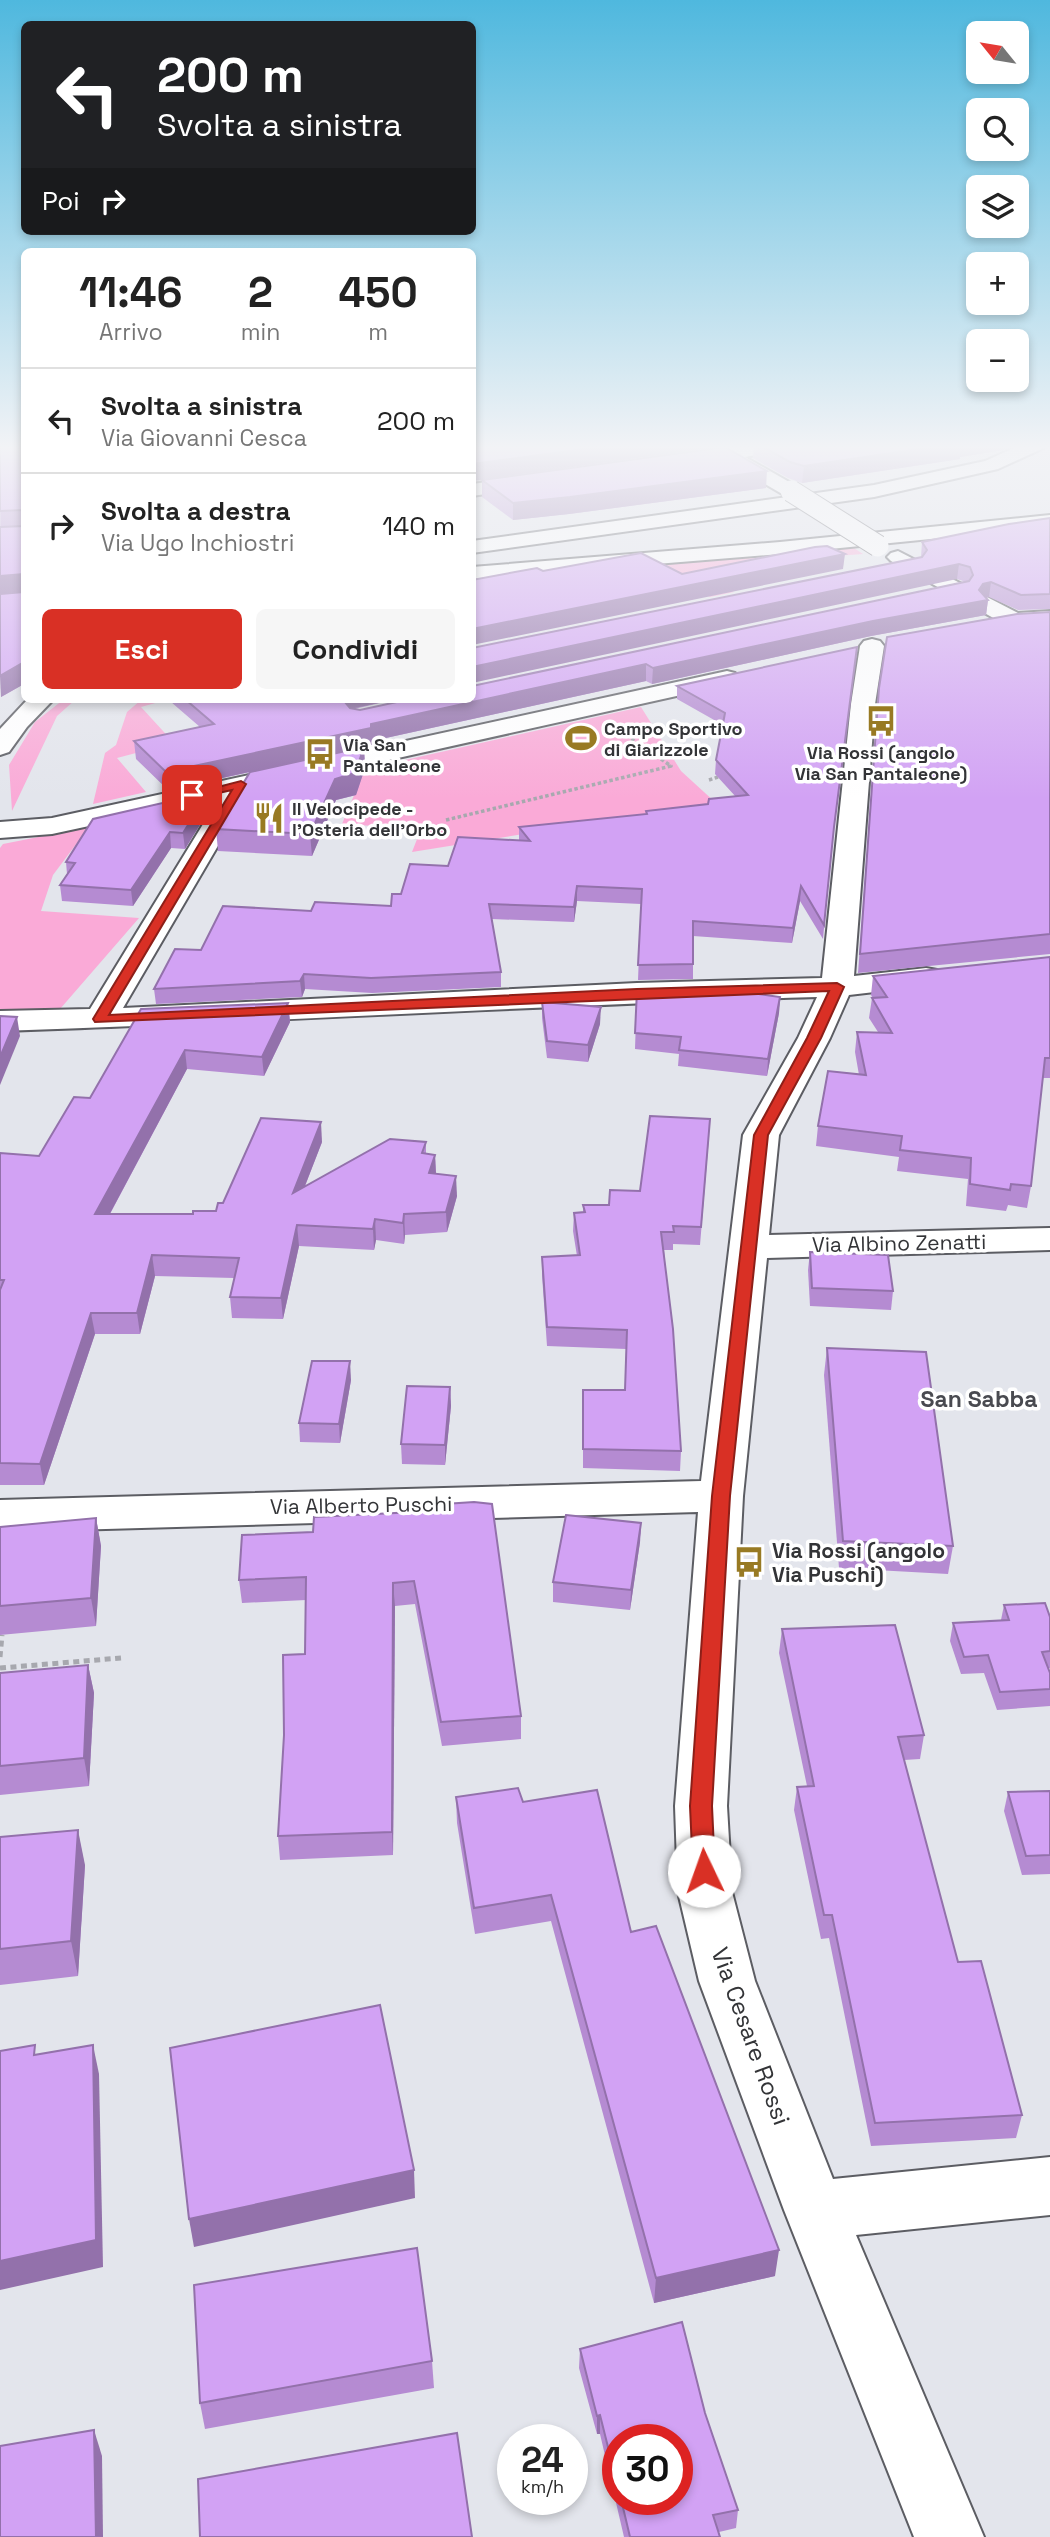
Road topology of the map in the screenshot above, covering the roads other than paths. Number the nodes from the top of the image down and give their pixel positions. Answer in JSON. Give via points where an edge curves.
{"nodes":[{"id":1,"x":603,"y":562,"type":"edge"},
{"id":2,"x":909,"y":562,"type":"edge"},
{"id":3,"x":912,"y":564,"type":"junction"},
{"id":4,"x":885,"y":570,"type":"edge"},
{"id":5,"x":476,"y":573,"type":"edge"},
{"id":6,"x":958,"y":589,"type":"junction"},
{"id":7,"x":921,"y":597,"type":"edge"},
{"id":8,"x":1050,"y":618,"type":"edge"},
{"id":9,"x":1014,"y":620,"type":"junction"},
{"id":10,"x":979,"y":625,"type":"edge"},
{"id":11,"x":871,"y":646,"type":"edge"},
{"id":12,"x":750,"y":673,"type":"edge"},
{"id":13,"x":38,"y":703,"type":"edge"},
{"id":14,"x":380,"y":733,"type":"edge"},
{"id":15,"x":0,"y":747,"type":"edge"},
{"id":16,"x":401,"y":748,"type":"junction"},
{"id":17,"x":241,"y":784,"type":"junction"},
{"id":18,"x":0,"y":830,"type":"edge"},
{"id":19,"x":957,"y":974,"type":"edge"},
{"id":20,"x":837,"y":987,"type":"junction"},
{"id":21,"x":100,"y":1019,"type":"junction"},
{"id":22,"x":0,"y":1021,"type":"edge"},
{"id":23,"x":1050,"y":1238,"type":"edge"},
{"id":24,"x":747,"y":1247,"type":"junction"},
{"id":25,"x":721,"y":1496,"type":"junction"},
{"id":26,"x":0,"y":1516,"type":"edge"},
{"id":27,"x":1050,"y":2186,"type":"edge"},
{"id":28,"x":815,"y":2210,"type":"junction"},
{"id":29,"x":949,"y":2537,"type":"edge"}],
"edges":[{"from":1,"to":5,"type":"street"},
{"from":2,"to":3,"type":"street","bridge":true},
{"from":3,"to":4,"type":"street"},
{"from":3,"to":6,"type":"street"},
{"from":6,"to":7,"type":"street"},
{"from":6,"to":9,"type":"street"},
{"from":8,"to":9,"type":"street"},
{"from":9,"to":10,"type":"street"},
{"from":11,"to":20,"type":"street","name":"Via Cesare Rossi"},
{"from":12,"to":16,"type":"street"},
{"from":13,"to":15,"type":"street"},
{"from":14,"to":16,"type":"street"},
{"from":16,"to":17,"type":"street"},
{"from":17,"to":18,"type":"street","via":[[52,826]]},
{"from":17,"to":21,"type":"street"},
{"from":19,"to":20,"type":"street"},
{"from":20,"to":21,"type":"street"},
{"from":20,"to":24,"type":"street","name":"Via Cesare Rossi","via":[[761,1135]]},
{"from":21,"to":22,"type":"street"},
{"from":23,"to":24,"type":"street","name":"Via Albino Zenatti"},
{"from":24,"to":25,"type":"street","name":"Via Cesare Rossi"},
{"from":25,"to":26,"type":"street","name":"Via Alberto Puschi"},
{"from":25,"to":28,"type":"street","name":"Via Cesare Rossi","via":[[701,1806],[705,1892],[727,1981]]},
{"from":27,"to":28,"type":"street"},
{"from":28,"to":29,"type":"street","name":"Via Cesare Rossi"}]}
